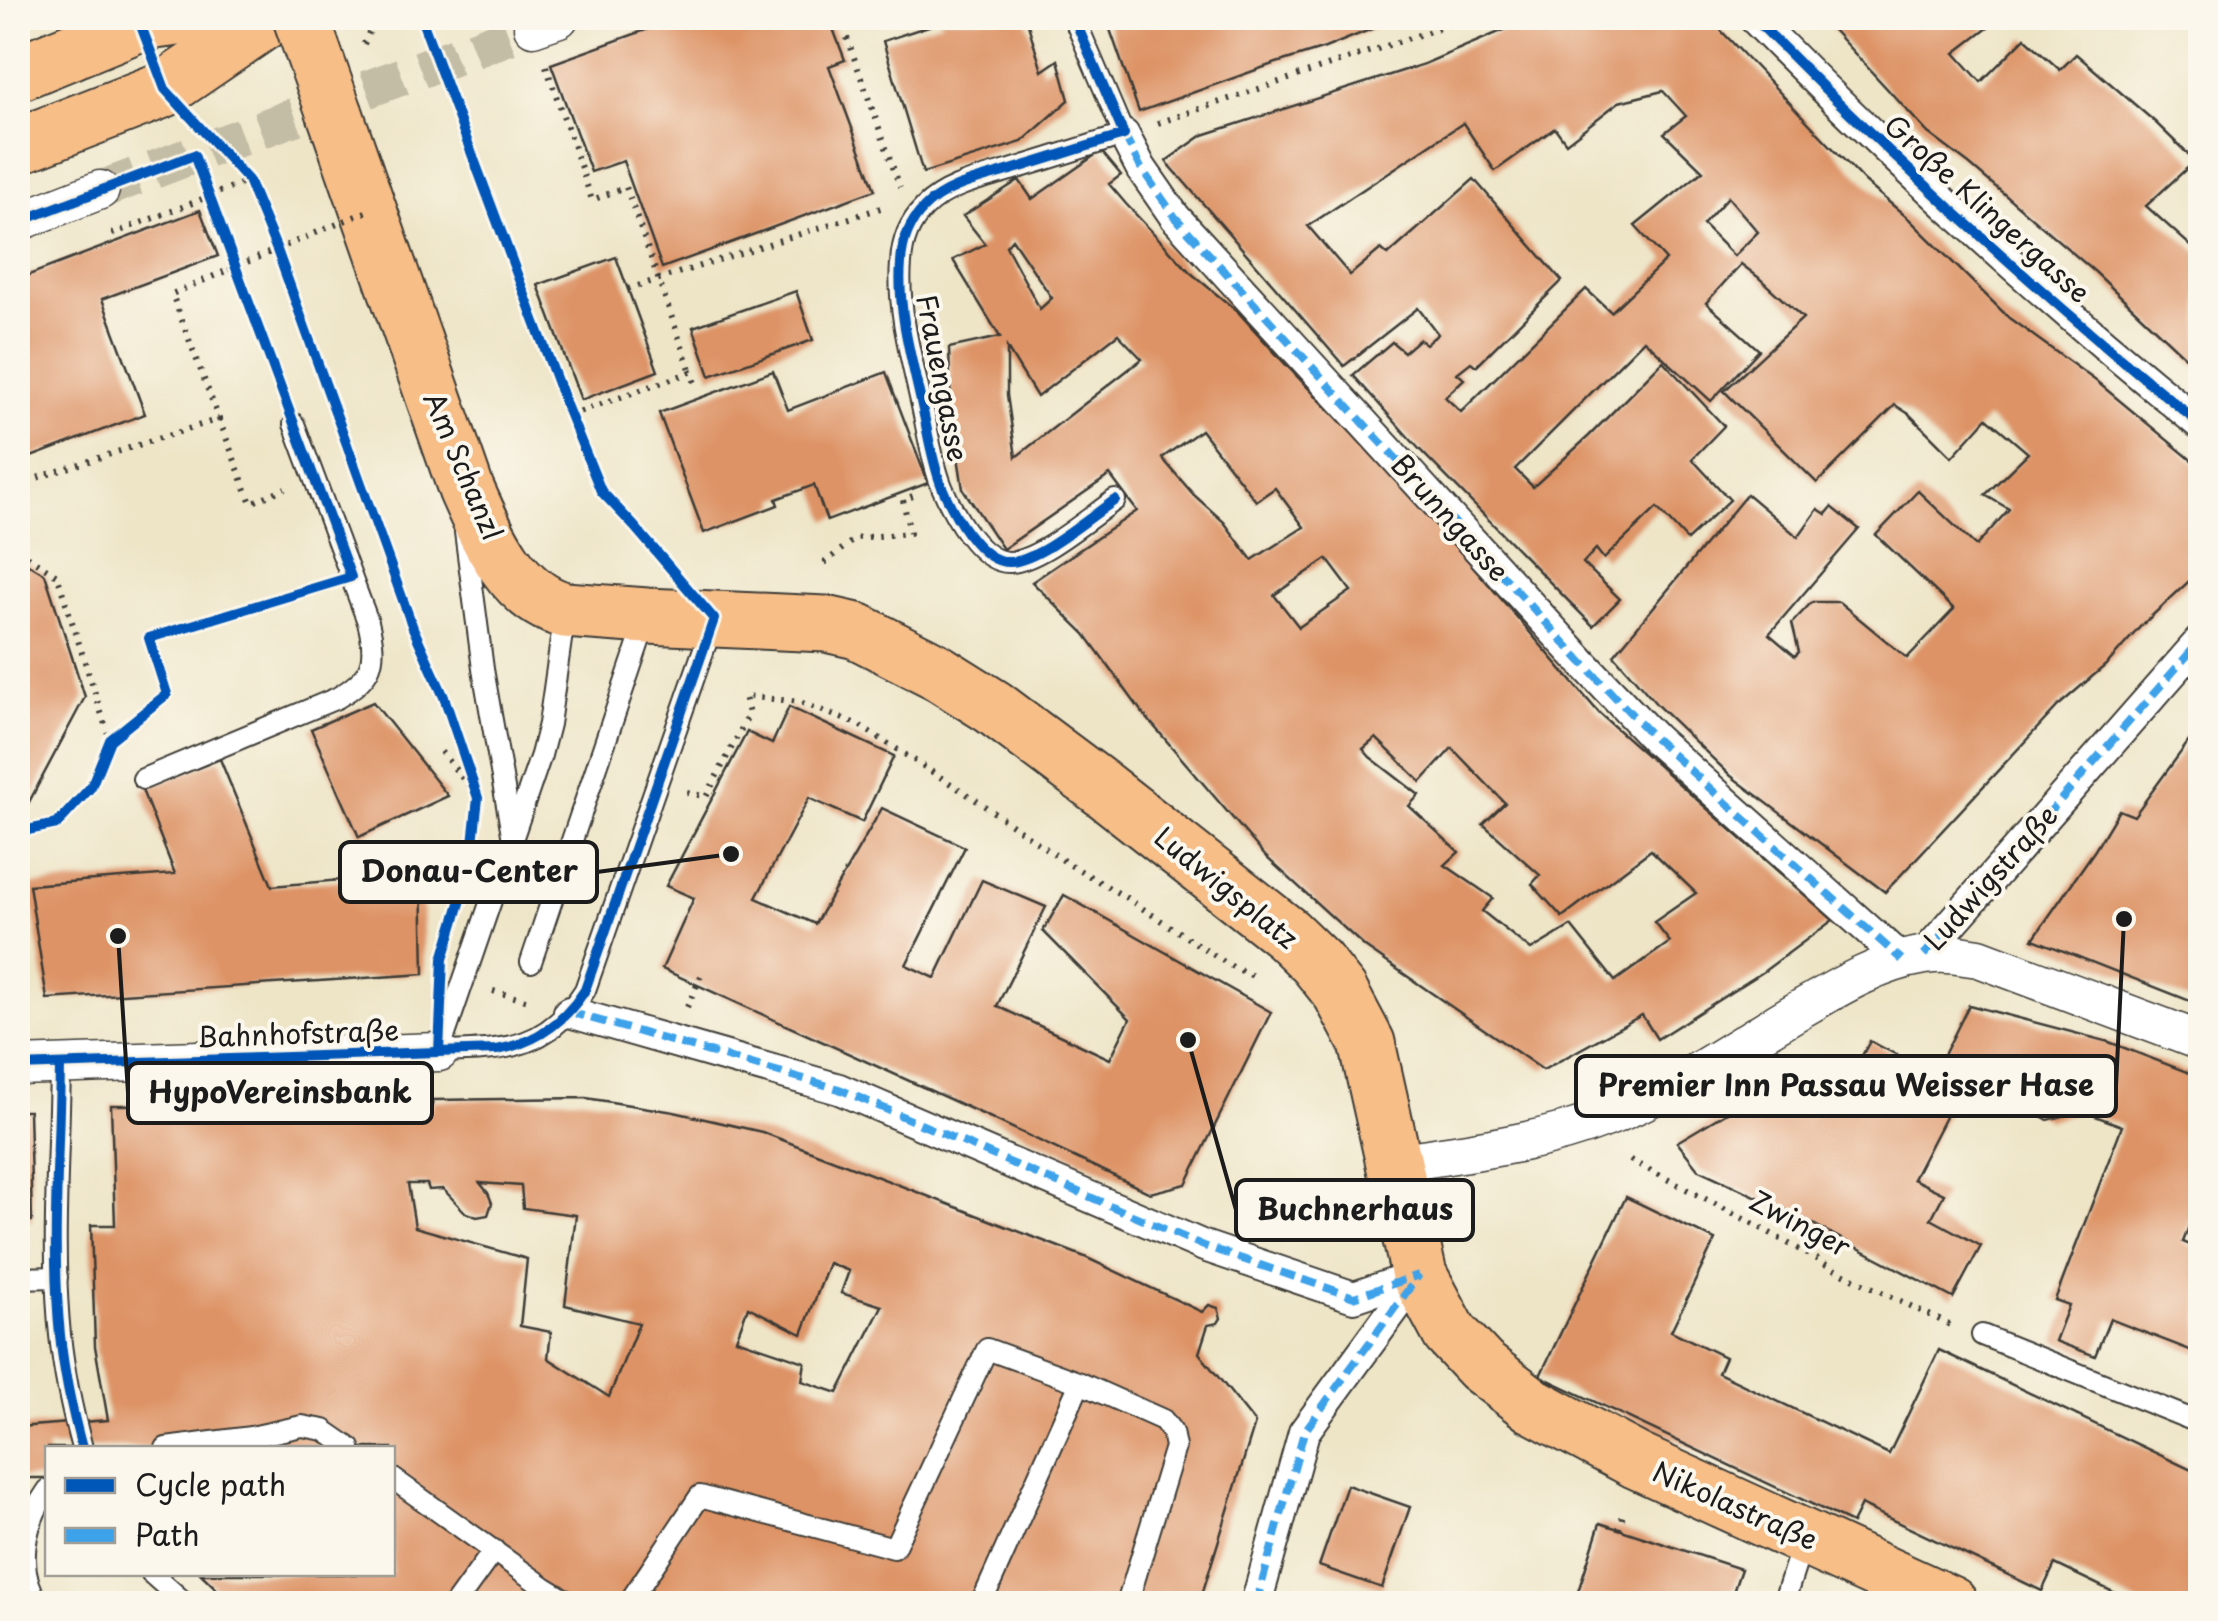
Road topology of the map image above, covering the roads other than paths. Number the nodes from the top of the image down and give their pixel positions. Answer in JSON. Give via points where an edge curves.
{"nodes":[{"id":1,"x":178,"y":18,"type":"edge"},
{"id":2,"x":269,"y":18,"type":"edge"},
{"id":3,"x":301,"y":18,"type":"edge"},
{"id":4,"x":1074,"y":18,"type":"edge"},
{"id":5,"x":1754,"y":18,"type":"edge"},
{"id":6,"x":18,"y":74,"type":"edge"},
{"id":7,"x":1124,"y":134,"type":"junction"},
{"id":8,"x":18,"y":146,"type":"edge"},
{"id":9,"x":100,"y":190,"type":"tunnel mouth"},
{"id":10,"x":18,"y":222,"type":"edge"},
{"id":11,"x":294,"y":424,"type":"dead end"},
{"id":12,"x":2200,"y":424,"type":"edge"},
{"id":13,"x":454,"y":457,"type":"junction"},
{"id":14,"x":1114,"y":500,"type":"dead end"},
{"id":15,"x":565,"y":610,"type":"junction"},
{"id":16,"x":647,"y":616,"type":"junction"},
{"id":17,"x":714,"y":620,"type":"junction"},
{"id":18,"x":857,"y":631,"type":"joint"},
{"id":19,"x":2200,"y":641,"type":"edge"},
{"id":20,"x":143,"y":778,"type":"dead end"},
{"id":21,"x":513,"y":840,"type":"junction"},
{"id":22,"x":1913,"y":958,"type":"junction"},
{"id":23,"x":531,"y":962,"type":"dead end"},
{"id":24,"x":569,"y":1012,"type":"junction"},
{"id":25,"x":2200,"y":1040,"type":"edge"},
{"id":26,"x":440,"y":1052,"type":"junction"},
{"id":27,"x":60,"y":1065,"type":"junction"},
{"id":28,"x":18,"y":1066,"type":"edge"},
{"id":29,"x":1395,"y":1162,"type":"junction"},
{"id":30,"x":1419,"y":1275,"type":"junction"},
{"id":31,"x":56,"y":1277,"type":"junction"},
{"id":32,"x":18,"y":1278,"type":"edge"},
{"id":33,"x":1982,"y":1335,"type":"dead end"},
{"id":34,"x":1080,"y":1383,"type":"junction"},
{"id":35,"x":1524,"y":1400,"type":"joint"},
{"id":36,"x":2200,"y":1423,"type":"edge"},
{"id":37,"x":82,"y":1446,"type":"edge"},
{"id":38,"x":183,"y":1446,"type":"edge"},
{"id":39,"x":347,"y":1446,"type":"edge"},
{"id":40,"x":395,"y":1480,"type":"edge"},
{"id":41,"x":45,"y":1494,"type":"edge"},
{"id":42,"x":1804,"y":1537,"type":"junction"},
{"id":43,"x":494,"y":1550,"type":"junction"},
{"id":44,"x":154,"y":1576,"type":"edge"},
{"id":45,"x":39,"y":1604,"type":"edge"},
{"id":46,"x":186,"y":1604,"type":"edge"},
{"id":47,"x":455,"y":1604,"type":"edge"},
{"id":48,"x":572,"y":1604,"type":"edge"},
{"id":49,"x":628,"y":1604,"type":"edge"},
{"id":50,"x":981,"y":1604,"type":"edge"},
{"id":51,"x":1127,"y":1604,"type":"edge"},
{"id":52,"x":1256,"y":1604,"type":"edge"},
{"id":53,"x":1783,"y":1604,"type":"edge"},
{"id":54,"x":1950,"y":1604,"type":"edge"}],
"edges":[{"from":1,"to":6,"type":"main road","via":[[140,23]]},
{"from":2,"to":8,"type":"main road","via":[[165,89]]},
{"from":3,"to":13,"type":"main road","name":"Am Schanzl","bridge":true},
{"from":4,"to":7,"type":"lane","name":"Brunngasse"},
{"from":5,"to":12,"type":"street","name":"Große Klingergasse","via":[[1998,253]]},
{"from":7,"to":14,"type":"lane","name":"Frauengasse","via":[[954,189],[927,204],[912,221],[900,264],[907,338],[936,470],[981,551],[998,560],[1022,560]]},
{"from":7,"to":22,"type":"street","name":"Brunngasse","via":[[1175,217],[1582,663],[1656,739]]},
{"from":9,"to":10,"type":"street"},
{"from":11,"to":20,"type":"lane","via":[[372,639],[370,668],[337,698]]},
{"from":13,"to":15,"type":"main road","name":"Am Schanzl","via":[[507,567],[538,599]]},
{"from":13,"to":21,"type":"lane"},
{"from":15,"to":16,"type":"main road","name":"Am Schanzl"},
{"from":15,"to":21,"type":"lane","via":[[549,724]]},
{"from":16,"to":17,"type":"main road","name":"Am Schanzl"},
{"from":16,"to":23,"type":"lane"},
{"from":17,"to":18,"type":"main road","name":"Am Schanzl"},
{"from":17,"to":24,"type":"lane","via":[[586,990]]},
{"from":18,"to":29,"type":"main road","name":"Ludwigsplatz","via":[[993,707],[1316,962],[1367,1043]]},
{"from":19,"to":22,"type":"street","name":"Ludwigstraße"},
{"from":21,"to":26,"type":"lane"},
{"from":22,"to":25,"type":"street","via":[[1979,958]]},
{"from":22,"to":29,"type":"street","name":"Ludwigstraße","via":[[1831,991],[1666,1091],[1604,1119],[1496,1147]]},
{"from":24,"to":26,"type":"lane","name":"Bahnhofstraße","via":[[510,1048]]},
{"from":24,"to":30,"type":"street","via":[[839,1089],[1204,1246],[1354,1298]]},
{"from":26,"to":27,"type":"street","name":"Bahnhofstraße"},
{"from":27,"to":28,"type":"street","name":"Bahnhofstraße"},
{"from":27,"to":31,"type":"lane"},
{"from":29,"to":30,"type":"main road","name":"Ludwigsplatz"},
{"from":30,"to":35,"type":"main road","name":"Ludwigsplatz","via":[[1465,1351]]},
{"from":30,"to":52,"type":"street","via":[[1304,1432]]},
{"from":31,"to":32,"type":"lane"},
{"from":31,"to":37,"type":"lane","via":[[67,1384]]},
{"from":33,"to":36,"type":"lane"},
{"from":34,"to":49,"type":"lane","via":[[987,1348],[894,1548],[700,1496]]},
{"from":34,"to":50,"type":"lane"},
{"from":34,"to":51,"type":"lane","via":[[1164,1420],[1172,1432],[1175,1447]]},
{"from":35,"to":42,"type":"main road","name":"Nikolastraße","via":[[1637,1461]]},
{"from":38,"to":39,"type":"lane","via":[[302,1426],[324,1430]]},
{"from":40,"to":43,"type":"lane"},
{"from":41,"to":45,"type":"lane","via":[[26,1543],[28,1584]]},
{"from":42,"to":53,"type":"lane"},
{"from":42,"to":54,"type":"main road","name":"Nikolastraße"},
{"from":43,"to":47,"type":"lane"},
{"from":43,"to":48,"type":"lane"},
{"from":44,"to":46,"type":"lane"}]}
